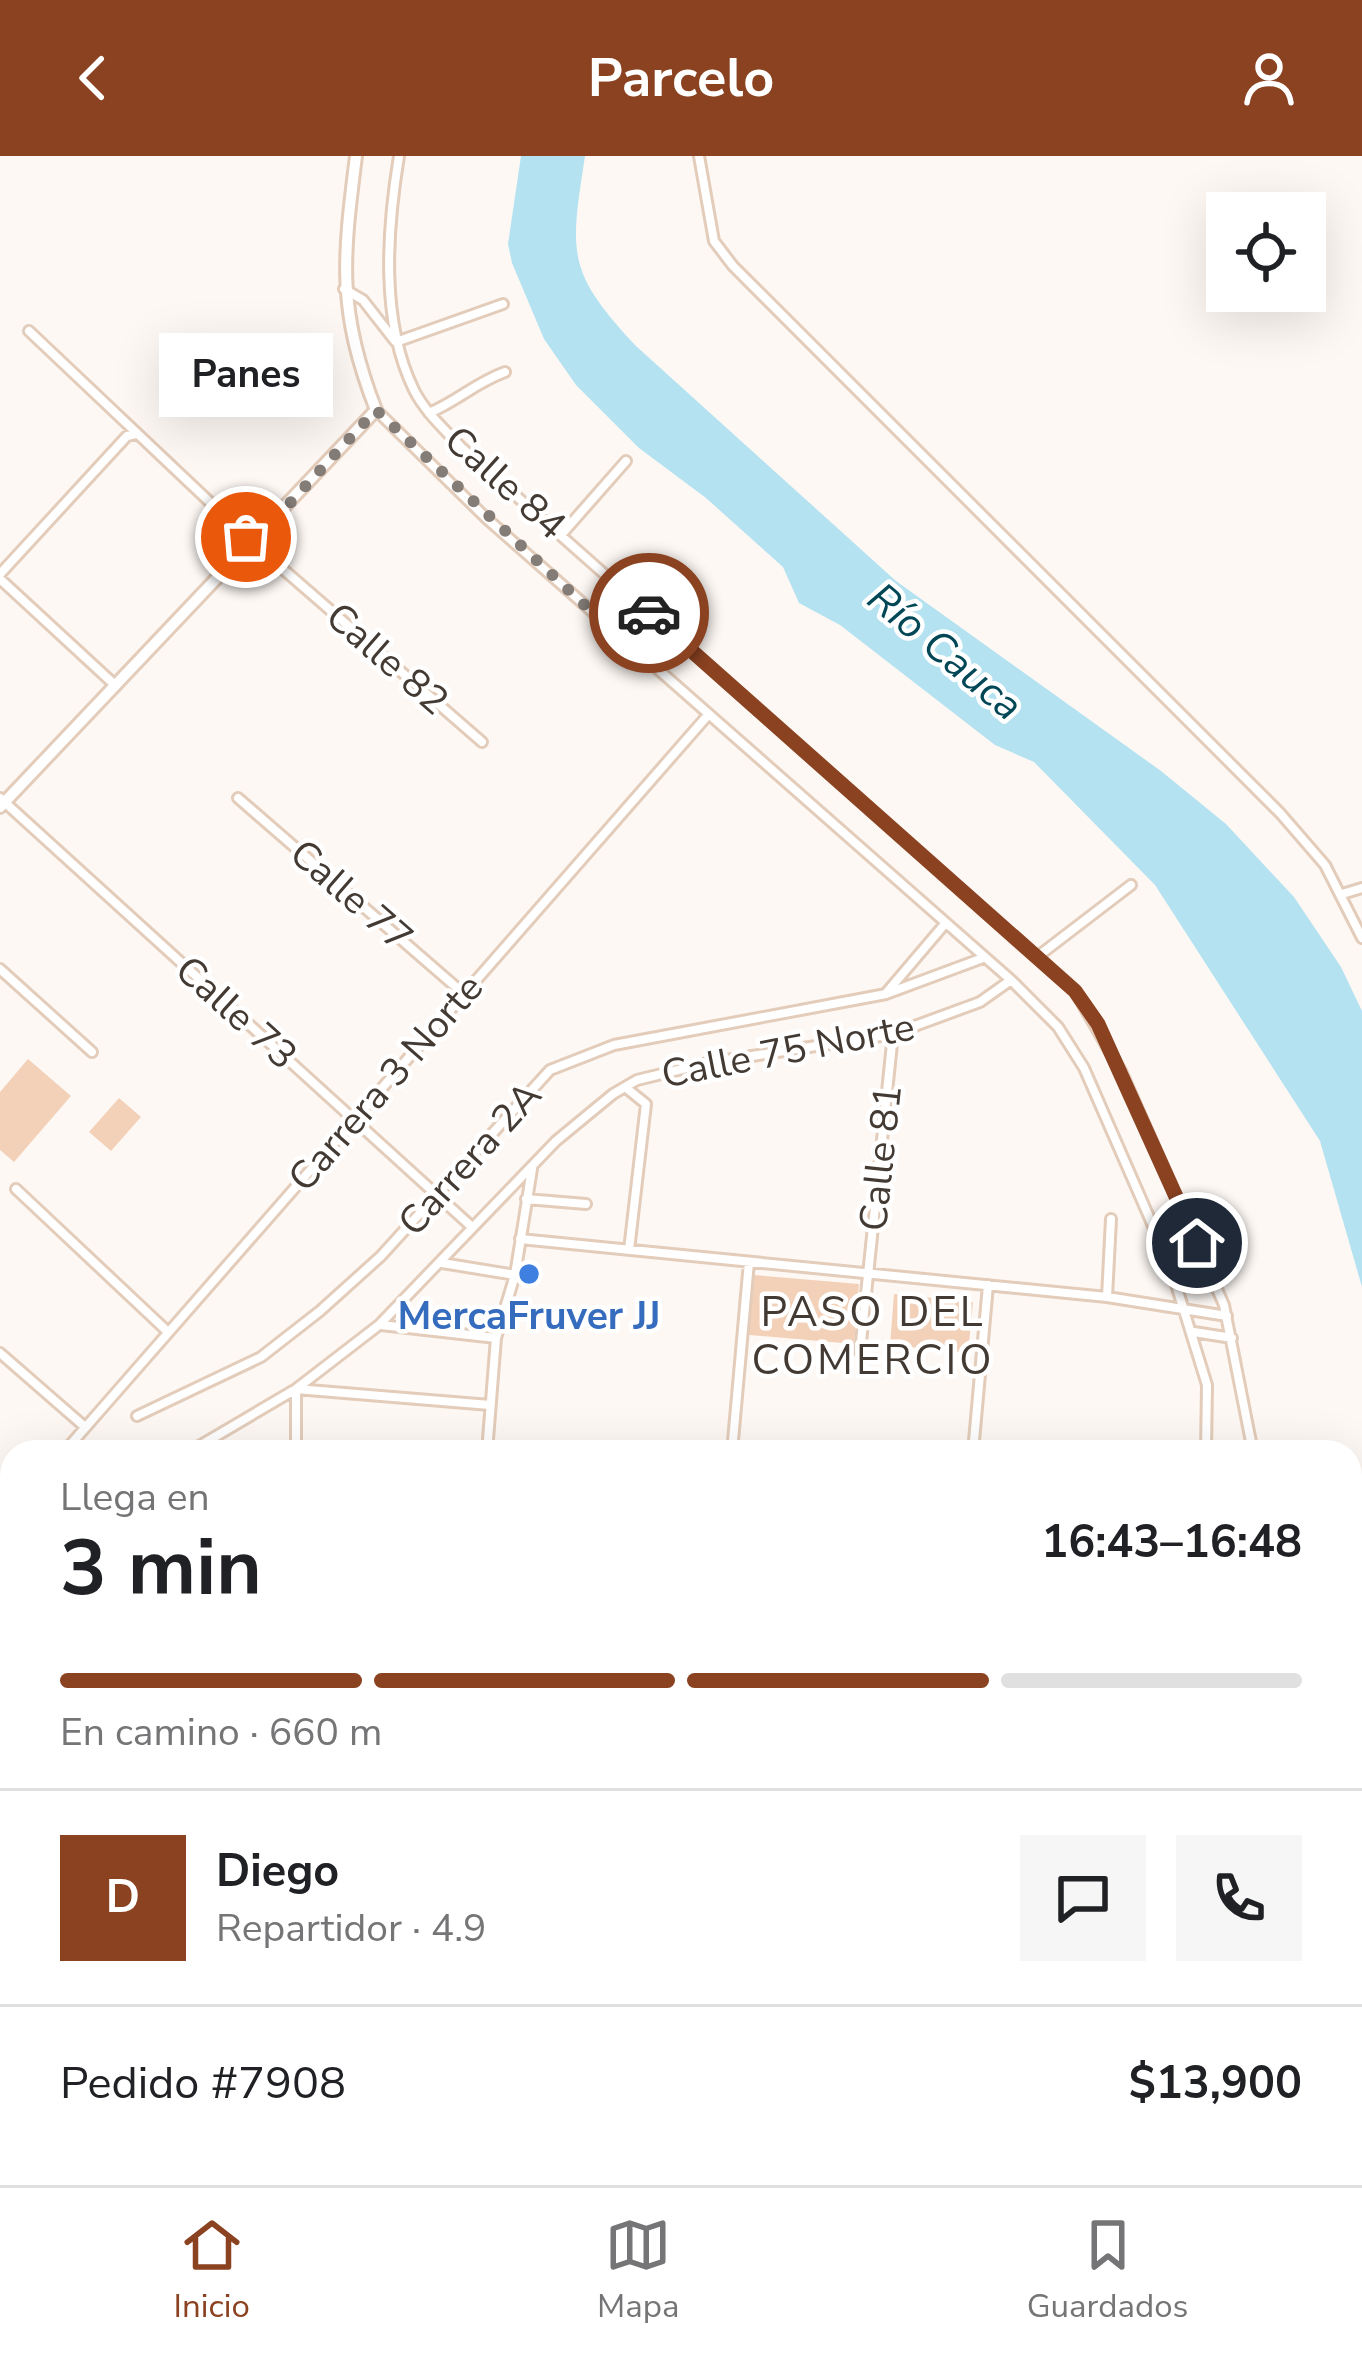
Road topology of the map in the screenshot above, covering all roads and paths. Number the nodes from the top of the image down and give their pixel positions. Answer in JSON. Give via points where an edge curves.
{"nodes":[{"id":1,"x":399,"y":156,"type":"edge"},
{"id":2,"x":699,"y":156,"type":"edge"},
{"id":3,"x":359,"y":158,"type":"edge"},
{"id":4,"x":344,"y":289,"type":"junction"},
{"id":5,"x":502,"y":304,"type":"dead end"},
{"id":6,"x":29,"y":332,"type":"dead end"},
{"id":7,"x":396,"y":342,"type":"junction"},
{"id":8,"x":506,"y":371,"type":"dead end"},
{"id":9,"x":376,"y":410,"type":"junction"},
{"id":10,"x":429,"y":413,"type":"junction"},
{"id":11,"x":136,"y":434,"type":"junction"},
{"id":12,"x":626,"y":461,"type":"dead end"},
{"id":13,"x":561,"y":535,"type":"junction"},
{"id":14,"x":253,"y":543,"type":"junction"},
{"id":15,"x":0,"y":576,"type":"edge"},
{"id":16,"x":648,"y":613,"type":"junction"},
{"id":17,"x":594,"y":614,"type":"junction"},
{"id":18,"x":116,"y":686,"type":"junction"},
{"id":19,"x":708,"y":715,"type":"junction"},
{"id":20,"x":482,"y":742,"type":"dead end"},
{"id":21,"x":238,"y":798,"type":"dead end"},
{"id":22,"x":2,"y":803,"type":"edge"},
{"id":23,"x":1131,"y":885,"type":"dead end"},
{"id":24,"x":1362,"y":888,"type":"edge"},
{"id":25,"x":1342,"y":894,"type":"junction"},
{"id":26,"x":944,"y":925,"type":"junction"},
{"id":27,"x":1362,"y":938,"type":"edge"},
{"id":28,"x":1037,"y":957,"type":"junction"},
{"id":29,"x":984,"y":958,"type":"junction"},
{"id":30,"x":0,"y":970,"type":"edge"},
{"id":31,"x":1011,"y":980,"type":"junction"},
{"id":32,"x":464,"y":994,"type":"junction"},
{"id":33,"x":886,"y":994,"type":"junction"},
{"id":34,"x":893,"y":1034,"type":"junction"},
{"id":35,"x":92,"y":1052,"type":"dead end"},
{"id":36,"x":625,"y":1087,"type":"junction"},
{"id":37,"x":354,"y":1120,"type":"junction"},
{"id":38,"x":532,"y":1167,"type":"junction"},
{"id":39,"x":16,"y":1190,"type":"dead end"},
{"id":40,"x":437,"y":1195,"type":"junction"},
{"id":41,"x":526,"y":1198,"type":"junction"},
{"id":42,"x":586,"y":1204,"type":"dead end"},
{"id":43,"x":1182,"y":1211,"type":"junction"},
{"id":44,"x":1111,"y":1219,"type":"dead end"},
{"id":45,"x":472,"y":1227,"type":"junction"},
{"id":46,"x":520,"y":1239,"type":"junction"},
{"id":47,"x":629,"y":1250,"type":"junction"},
{"id":48,"x":440,"y":1262,"type":"junction"},
{"id":49,"x":749,"y":1262,"type":"junction"},
{"id":50,"x":1170,"y":1265,"type":"junction"},
{"id":51,"x":869,"y":1274,"type":"junction"},
{"id":52,"x":514,"y":1275,"type":"junction"},
{"id":53,"x":988,"y":1286,"type":"junction"},
{"id":54,"x":1107,"y":1297,"type":"junction"},
{"id":55,"x":1187,"y":1307,"type":"junction"},
{"id":56,"x":1227,"y":1316,"type":"junction"},
{"id":57,"x":379,"y":1325,"type":"junction"},
{"id":58,"x":1195,"y":1332,"type":"junction"},
{"id":59,"x":168,"y":1333,"type":"junction"},
{"id":60,"x":496,"y":1338,"type":"junction"},
{"id":61,"x":1232,"y":1338,"type":"junction"},
{"id":62,"x":860,"y":1352,"type":"dead end"},
{"id":63,"x":0,"y":1353,"type":"edge"},
{"id":64,"x":296,"y":1389,"type":"junction"},
{"id":65,"x":490,"y":1406,"type":"junction"},
{"id":66,"x":137,"y":1416,"type":"dead end"},
{"id":67,"x":86,"y":1427,"type":"junction"},
{"id":68,"x":75,"y":1440,"type":"edge"},
{"id":69,"x":209,"y":1440,"type":"edge"},
{"id":70,"x":296,"y":1440,"type":"edge"},
{"id":71,"x":488,"y":1440,"type":"edge"},
{"id":72,"x":733,"y":1440,"type":"edge"},
{"id":73,"x":974,"y":1440,"type":"edge"},
{"id":74,"x":1207,"y":1440,"type":"edge"},
{"id":75,"x":1251,"y":1440,"type":"edge"}],
"edges":[{"from":1,"to":7,"type":"street","via":[[391,273]]},
{"from":2,"to":25,"type":"street","via":[[714,242],[733,266],[1280,814]]},
{"from":3,"to":4,"type":"street"},
{"from":4,"to":7,"type":"street"},
{"from":4,"to":9,"type":"street","via":[[350,336]]},
{"from":5,"to":7,"type":"street"},
{"from":6,"to":11,"type":"street","name":"Calle 82"},
{"from":7,"to":10,"type":"street","name":"Calle 84"},
{"from":8,"to":10,"type":"street"},
{"from":9,"to":14,"type":"street"},
{"from":9,"to":17,"type":"street","name":"Calle 84"},
{"from":10,"to":13,"type":"street","name":"Calle 84"},
{"from":11,"to":14,"type":"street","name":"Calle 82"},
{"from":11,"to":15,"type":"street"},
{"from":12,"to":13,"type":"street"},
{"from":13,"to":16,"type":"street","name":"Calle 84"},
{"from":14,"to":18,"type":"street"},
{"from":14,"to":20,"type":"street","name":"Calle 82"},
{"from":15,"to":18,"type":"street"},
{"from":16,"to":17,"type":"street"},
{"from":16,"to":28,"type":"street","name":"Calle 84"},
{"from":17,"to":19,"type":"street","name":"Calle 84"},
{"from":18,"to":22,"type":"street"},
{"from":19,"to":26,"type":"street","name":"Calle 84"},
{"from":19,"to":32,"type":"street","name":"Carrera 3 Norte"},
{"from":21,"to":32,"type":"street","name":"Calle 77"},
{"from":22,"to":37,"type":"street","name":"Calle 73"},
{"from":23,"to":28,"type":"street"},
{"from":24,"to":25,"type":"street"},
{"from":25,"to":27,"type":"street"},
{"from":26,"to":29,"type":"street","name":"Calle 84"},
{"from":26,"to":33,"type":"street"},
{"from":28,"to":43,"type":"street","name":"Calle 84","via":[[1098,1024]]},
{"from":29,"to":31,"type":"street","name":"Calle 84"},
{"from":29,"to":33,"type":"street","name":"Carrera 2A"},
{"from":30,"to":35,"type":"street"},
{"from":31,"to":34,"type":"street","name":"Calle 75 Norte","via":[[980,1002]]},
{"from":31,"to":50,"type":"street","name":"Calle 84","via":[[1084,1068]]},
{"from":32,"to":37,"type":"street","name":"Carrera 3 Norte"},
{"from":33,"to":40,"type":"street","name":"Carrera 2A","via":[[614,1045],[550,1070]]},
{"from":34,"to":36,"type":"street","name":"Calle 75 Norte","via":[[707,1063]]},
{"from":34,"to":51,"type":"street","name":"Calle 81"},
{"from":36,"to":38,"type":"street","name":"Calle 75 Norte"},
{"from":36,"to":47,"type":"street","via":[[646,1104]]},
{"from":37,"to":40,"type":"street","name":"Calle 73"},
{"from":37,"to":59,"type":"street","name":"Carrera 3 Norte"},
{"from":38,"to":41,"type":"street"},
{"from":38,"to":45,"type":"street","name":"Calle 75 Norte"},
{"from":39,"to":59,"type":"street"},
{"from":40,"to":45,"type":"street","name":"Calle 73"},
{"from":40,"to":66,"type":"street","name":"Carrera 2A","via":[[350,1285],[261,1357]]},
{"from":41,"to":42,"type":"street"},
{"from":41,"to":46,"type":"street"},
{"from":43,"to":50,"type":"street"},
{"from":43,"to":56,"type":"street","name":"Calle 84"},
{"from":44,"to":54,"type":"street"},
{"from":45,"to":48,"type":"street","name":"Calle 75 Norte"},
{"from":46,"to":47,"type":"street"},
{"from":46,"to":52,"type":"street"},
{"from":47,"to":49,"type":"street"},
{"from":48,"to":52,"type":"street"},
{"from":48,"to":57,"type":"street","name":"Calle 75 Norte"},
{"from":49,"to":51,"type":"street"},
{"from":49,"to":72,"type":"street"},
{"from":50,"to":55,"type":"street","name":"Calle 84"},
{"from":51,"to":53,"type":"street"},
{"from":51,"to":62,"type":"street","name":"Calle 81"},
{"from":52,"to":60,"type":"street"},
{"from":53,"to":54,"type":"street"},
{"from":53,"to":73,"type":"street"},
{"from":54,"to":55,"type":"street"},
{"from":55,"to":56,"type":"street"},
{"from":55,"to":58,"type":"street","name":"Calle 84"},
{"from":56,"to":61,"type":"street","name":"Calle 84"},
{"from":57,"to":60,"type":"street"},
{"from":57,"to":64,"type":"street","name":"Calle 75 Norte"},
{"from":58,"to":61,"type":"street"},
{"from":58,"to":74,"type":"street","name":"Calle 84","via":[[1207,1385]]},
{"from":59,"to":67,"type":"street","name":"Carrera 3 Norte"},
{"from":60,"to":65,"type":"street"},
{"from":61,"to":75,"type":"street","name":"Calle 84"},
{"from":63,"to":67,"type":"street"},
{"from":64,"to":65,"type":"street"},
{"from":64,"to":69,"type":"street","name":"Calle 75 Norte"},
{"from":64,"to":70,"type":"street"},
{"from":65,"to":71,"type":"street"},
{"from":67,"to":68,"type":"street","name":"Carrera 3 Norte"}]}
